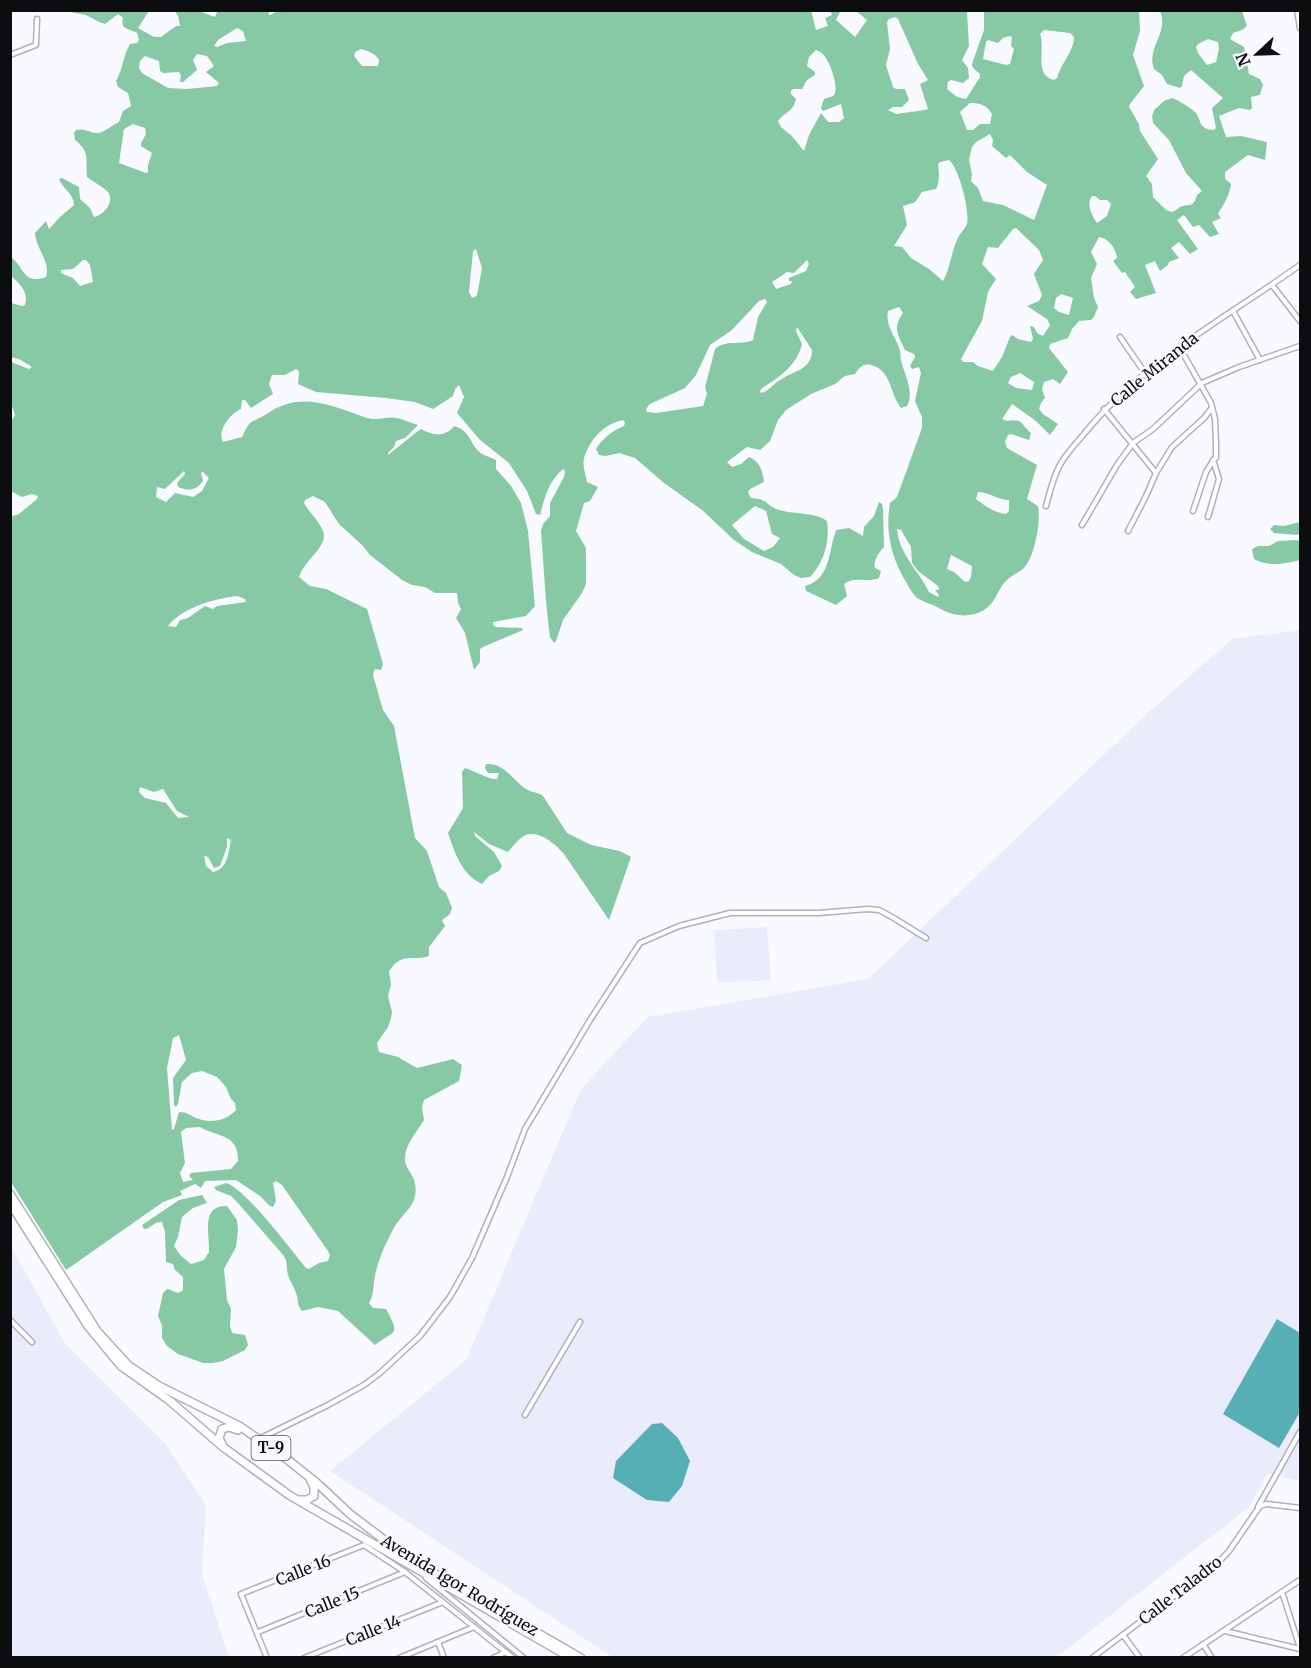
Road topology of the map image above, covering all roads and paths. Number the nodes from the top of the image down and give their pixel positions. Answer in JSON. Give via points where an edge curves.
{"nodes":[{"id":1,"x":1297,"y":10,"type":"edge"},
{"id":2,"x":37,"y":19,"type":"dead end"},
{"id":3,"x":1300,"y":28,"type":"edge"},
{"id":4,"x":10,"y":55,"type":"edge"},
{"id":5,"x":1300,"y":265,"type":"edge"},
{"id":6,"x":1272,"y":285,"type":"junction"},
{"id":7,"x":1233,"y":310,"type":"junction"},
{"id":8,"x":1300,"y":321,"type":"edge"},
{"id":9,"x":1120,"y":337,"type":"dead end"},
{"id":10,"x":1300,"y":346,"type":"edge"},
{"id":11,"x":1180,"y":348,"type":"junction"},
{"id":12,"x":1260,"y":360,"type":"junction"},
{"id":13,"x":1145,"y":373,"type":"junction"},
{"id":14,"x":1200,"y":385,"type":"junction"},
{"id":15,"x":1211,"y":408,"type":"junction"},
{"id":16,"x":1104,"y":410,"type":"junction"},
{"id":17,"x":1133,"y":443,"type":"junction"},
{"id":18,"x":1213,"y":460,"type":"junction"},
{"id":19,"x":1156,"y":473,"type":"junction"},
{"id":20,"x":1046,"y":506,"type":"dead end"},
{"id":21,"x":1193,"y":512,"type":"dead end"},
{"id":22,"x":1208,"y":517,"type":"dead end"},
{"id":23,"x":1082,"y":525,"type":"dead end"},
{"id":24,"x":1128,"y":531,"type":"dead end"},
{"id":25,"x":926,"y":938,"type":"dead end"},
{"id":26,"x":10,"y":1194,"type":"edge"},
{"id":27,"x":10,"y":1203,"type":"edge"},
{"id":28,"x":10,"y":1320,"type":"edge"},
{"id":29,"x":580,"y":1322,"type":"dead end"},
{"id":30,"x":32,"y":1342,"type":"dead end"},
{"id":31,"x":525,"y":1415,"type":"dead end"},
{"id":32,"x":1300,"y":1432,"type":"edge"},
{"id":33,"x":261,"y":1442,"type":"junction"},
{"id":34,"x":224,"y":1447,"type":"junction"},
{"id":35,"x":306,"y":1475,"type":"junction"},
{"id":36,"x":297,"y":1500,"type":"junction"},
{"id":37,"x":1300,"y":1508,"type":"edge"},
{"id":38,"x":1256,"y":1509,"type":"junction"},
{"id":39,"x":414,"y":1567,"type":"junction"},
{"id":40,"x":405,"y":1572,"type":"junction"},
{"id":41,"x":1300,"y":1581,"type":"edge"},
{"id":42,"x":1282,"y":1592,"type":"junction"},
{"id":43,"x":443,"y":1602,"type":"junction"},
{"id":44,"x":474,"y":1627,"type":"junction"},
{"id":45,"x":1224,"y":1631,"type":"junction"},
{"id":46,"x":258,"y":1632,"type":"junction"},
{"id":47,"x":1123,"y":1635,"type":"junction"},
{"id":48,"x":438,"y":1642,"type":"junction"},
{"id":49,"x":1203,"y":1644,"type":"junction"},
{"id":50,"x":1300,"y":1649,"type":"edge"},
{"id":51,"x":506,"y":1652,"type":"junction"},
{"id":52,"x":267,"y":1658,"type":"edge"},
{"id":53,"x":304,"y":1658,"type":"edge"},
{"id":54,"x":399,"y":1658,"type":"edge"},
{"id":55,"x":444,"y":1658,"type":"edge"},
{"id":56,"x":493,"y":1658,"type":"edge"},
{"id":57,"x":513,"y":1658,"type":"edge"},
{"id":58,"x":524,"y":1658,"type":"edge"},
{"id":59,"x":571,"y":1658,"type":"edge"},
{"id":60,"x":581,"y":1658,"type":"edge"},
{"id":61,"x":1092,"y":1658,"type":"edge"},
{"id":62,"x":1140,"y":1658,"type":"edge"},
{"id":63,"x":1183,"y":1658,"type":"edge"},
{"id":64,"x":1212,"y":1658,"type":"edge"}],
"edges":[{"from":1,"to":3,"type":"street"},
{"from":2,"to":4,"type":"street","via":[[36,45]]},
{"from":5,"to":6,"type":"street","name":"Calle Miranda"},
{"from":6,"to":7,"type":"street","name":"Calle Miranda"},
{"from":6,"to":8,"type":"street"},
{"from":7,"to":11,"type":"street","name":"Calle Miranda"},
{"from":7,"to":12,"type":"street"},
{"from":9,"to":13,"type":"street"},
{"from":10,"to":12,"type":"street"},
{"from":11,"to":13,"type":"street","name":"Calle Miranda"},
{"from":11,"to":14,"type":"street"},
{"from":12,"to":14,"type":"street"},
{"from":13,"to":16,"type":"street","name":"Calle Miranda"},
{"from":14,"to":15,"type":"street"},
{"from":14,"to":17,"type":"street"},
{"from":15,"to":18,"type":"street","via":[[1215,418]]},
{"from":15,"to":19,"type":"street","via":[[1172,447]]},
{"from":16,"to":17,"type":"street"},
{"from":16,"to":20,"type":"street","name":"Calle Miranda","via":[[1061,463]]},
{"from":17,"to":19,"type":"street"},
{"from":17,"to":23,"type":"street"},
{"from":18,"to":21,"type":"street"},
{"from":18,"to":22,"type":"street","via":[[1219,479]]},
{"from":19,"to":24,"type":"street"},
{"from":25,"to":33,"type":"street","via":[[879,910],[868,909],[730,913],[679,926],[640,944],[525,1129],[467,1270],[444,1306],[399,1357],[364,1385]]},
{"from":26,"to":33,"type":"highway","name":"Avenida Igor Rodríguez","number":"T-9","via":[[97,1331],[120,1358],[159,1386],[241,1427]]},
{"from":27,"to":34,"type":"highway","name":"Avenida Igor Rodríguez","number":"T-9","via":[[114,1360],[171,1401]]},
{"from":28,"to":30,"type":"street"},
{"from":29,"to":31,"type":"street"},
{"from":32,"to":38,"type":"street","name":"Calle Taladro"},
{"from":33,"to":34,"type":"highway","number":"T-9","via":[[229,1427],[219,1435]]},
{"from":33,"to":35,"type":"highway","name":"Avenida Igor Rodríguez","number":"T-9"},
{"from":34,"to":36,"type":"highway","name":"Avenida Igor Rodríguez","number":"T-9"},
{"from":35,"to":36,"type":"highway","number":"T-9","via":[[314,1487],[314,1496]]},
{"from":35,"to":60,"type":"highway","name":"Avenida Igor Rodríguez","number":"T-9","via":[[408,1558]]},
{"from":36,"to":39,"type":"highway","name":"Avenida Igor Rodríguez","number":"T-9"},
{"from":37,"to":38,"type":"street","via":[[1267,1504]]},
{"from":38,"to":47,"type":"street","name":"Calle Taladro","via":[[1217,1564]]},
{"from":39,"to":58,"type":"street"},
{"from":39,"to":59,"type":"highway","name":"Avenida Igor Rodríguez","number":"T-9"},
{"from":40,"to":43,"type":"street"},
{"from":40,"to":46,"type":"street","name":"Calle 15"},
{"from":40,"to":46,"type":"street","name":"Calle 16","via":[[364,1545],[241,1594]]},
{"from":41,"to":42,"type":"street"},
{"from":42,"to":45,"type":"street"},
{"from":42,"to":50,"type":"street"},
{"from":43,"to":44,"type":"street"},
{"from":43,"to":53,"type":"street","name":"Calle 14"},
{"from":44,"to":48,"type":"street"},
{"from":44,"to":51,"type":"street"},
{"from":45,"to":49,"type":"street"},
{"from":45,"to":50,"type":"street"},
{"from":46,"to":52,"type":"street"},
{"from":47,"to":61,"type":"street","name":"Calle Taladro"},
{"from":47,"to":62,"type":"street"},
{"from":48,"to":54,"type":"street"},
{"from":48,"to":55,"type":"street"},
{"from":49,"to":63,"type":"street"},
{"from":49,"to":64,"type":"street"},
{"from":51,"to":56,"type":"street"},
{"from":51,"to":57,"type":"street"}]}
